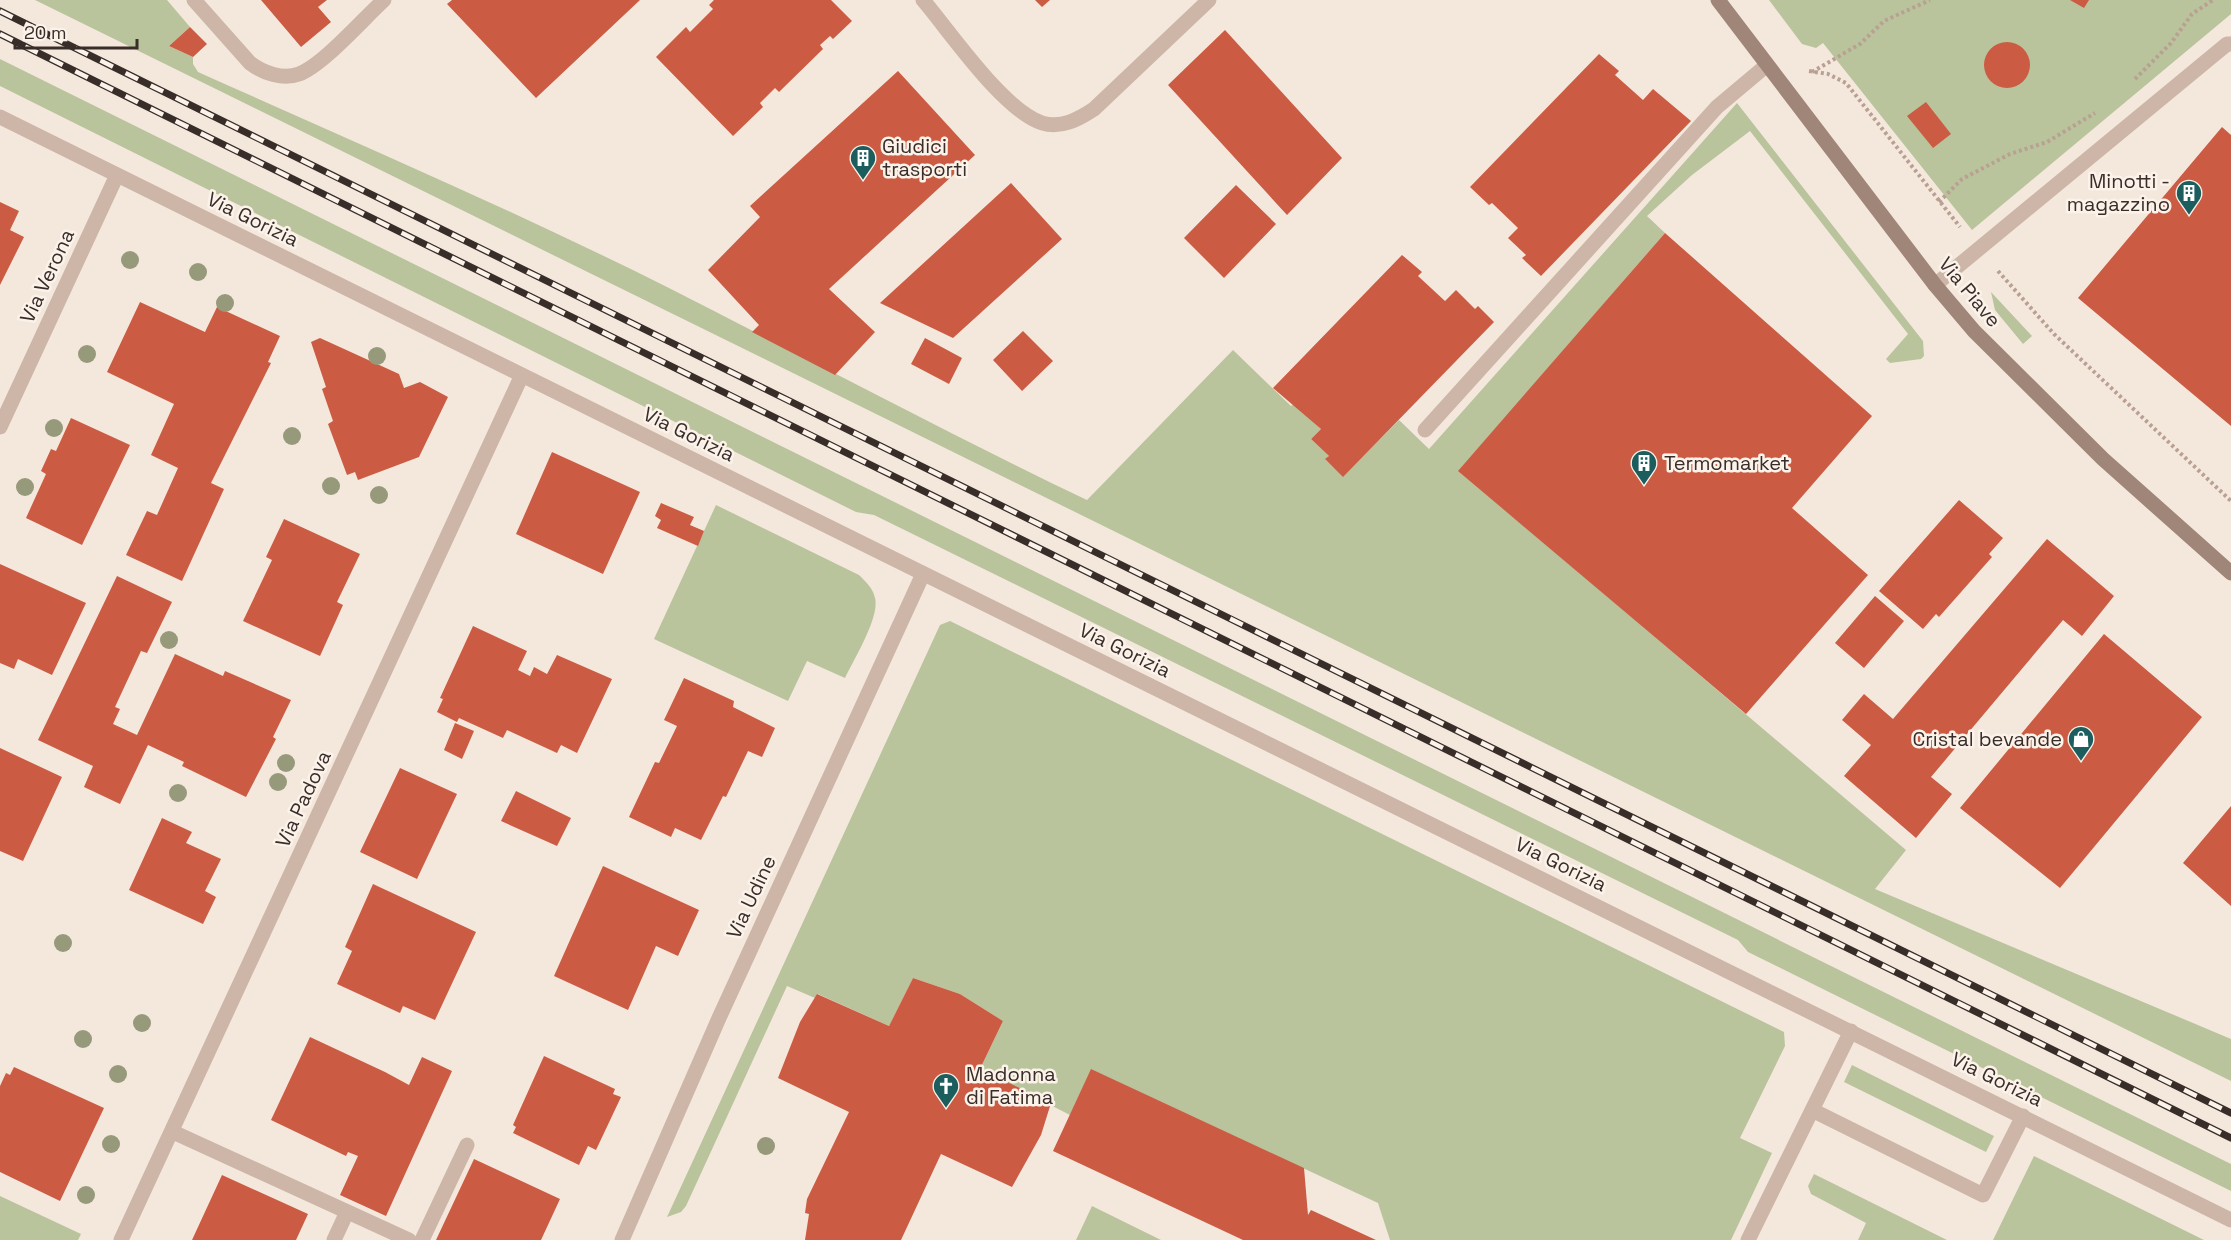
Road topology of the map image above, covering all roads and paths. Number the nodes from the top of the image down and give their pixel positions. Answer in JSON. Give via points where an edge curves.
{"nodes":[{"id":1,"x":194,"y":0,"type":"edge"},
{"id":2,"x":384,"y":0,"type":"edge"},
{"id":3,"x":923,"y":0,"type":"edge"},
{"id":4,"x":1209,"y":0,"type":"edge"},
{"id":5,"x":1718,"y":0,"type":"edge"},
{"id":6,"x":1930,"y":0,"type":"edge"},
{"id":7,"x":2213,"y":0,"type":"edge"},
{"id":8,"x":2231,"y":44,"type":"edge"},
{"id":9,"x":1767,"y":65,"type":"junction"},
{"id":10,"x":1810,"y":73,"type":"dead end"},
{"id":11,"x":2128,"y":86,"type":"dead end"},
{"id":12,"x":2104,"y":108,"type":"dead end"},
{"id":13,"x":0,"y":117,"type":"edge"},
{"id":14,"x":117,"y":176,"type":"junction"},
{"id":15,"x":1939,"y":202,"type":"dead end"},
{"id":16,"x":1935,"y":285,"type":"junction"},
{"id":17,"x":522,"y":375,"type":"junction"},
{"id":18,"x":0,"y":427,"type":"edge"},
{"id":19,"x":1425,"y":430,"type":"dead end"},
{"id":20,"x":2231,"y":573,"type":"edge"},
{"id":21,"x":923,"y":574,"type":"junction"},
{"id":22,"x":1851,"y":1031,"type":"junction"},
{"id":23,"x":1812,"y":1110,"type":"junction"},
{"id":24,"x":2023,"y":1116,"type":"junction"},
{"id":25,"x":173,"y":1132,"type":"junction"},
{"id":26,"x":467,"y":1145,"type":"dead end"},
{"id":27,"x":347,"y":1212,"type":"junction"},
{"id":28,"x":2231,"y":1220,"type":"edge"},
{"id":29,"x":122,"y":1240,"type":"edge"},
{"id":30,"x":333,"y":1240,"type":"edge"},
{"id":31,"x":409,"y":1240,"type":"edge"},
{"id":32,"x":422,"y":1240,"type":"edge"},
{"id":33,"x":622,"y":1240,"type":"edge"},
{"id":34,"x":1748,"y":1240,"type":"edge"}],
"edges":[{"from":1,"to":2,"type":"street","via":[[250,63],[259,70],[288,76],[316,63]]},
{"from":3,"to":4,"type":"street","via":[[1002,94],[1021,113],[1044,124],[1079,119],[1094,109]]},
{"from":5,"to":9,"type":"street","name":"Via Piave"},
{"from":6,"to":10,"type":"path","via":[[1884,21],[1860,44]]},
{"from":7,"to":11,"type":"path","via":[[2192,14],[2171,43]]},
{"from":8,"to":16,"type":"street"},
{"from":9,"to":16,"type":"street","name":"Via Piave"},
{"from":9,"to":19,"type":"street","via":[[1718,107]]},
{"from":12,"to":15,"type":"path","via":[[2047,142],[2010,154],[1962,179]]},
{"from":13,"to":14,"type":"street","name":"Via Gorizia"},
{"from":14,"to":17,"type":"street","name":"Via Gorizia"},
{"from":14,"to":18,"type":"street","name":"Via Verona"},
{"from":16,"to":20,"type":"street","name":"Via Piave","via":[[2025,385]]},
{"from":17,"to":21,"type":"street","name":"Via Gorizia"},
{"from":17,"to":25,"type":"street","name":"Via Padova"},
{"from":21,"to":22,"type":"street","name":"Via Gorizia"},
{"from":21,"to":33,"type":"street","name":"Via Udine","via":[[718,1018]]},
{"from":22,"to":23,"type":"street"},
{"from":22,"to":24,"type":"street","name":"Via Gorizia"},
{"from":23,"to":24,"type":"street","via":[[1983,1195]]},
{"from":23,"to":34,"type":"street"},
{"from":24,"to":28,"type":"street","name":"Via Gorizia"},
{"from":25,"to":27,"type":"street"},
{"from":25,"to":29,"type":"street","name":"Via Padova"},
{"from":26,"to":32,"type":"street"},
{"from":27,"to":30,"type":"street"},
{"from":27,"to":31,"type":"street"}]}
